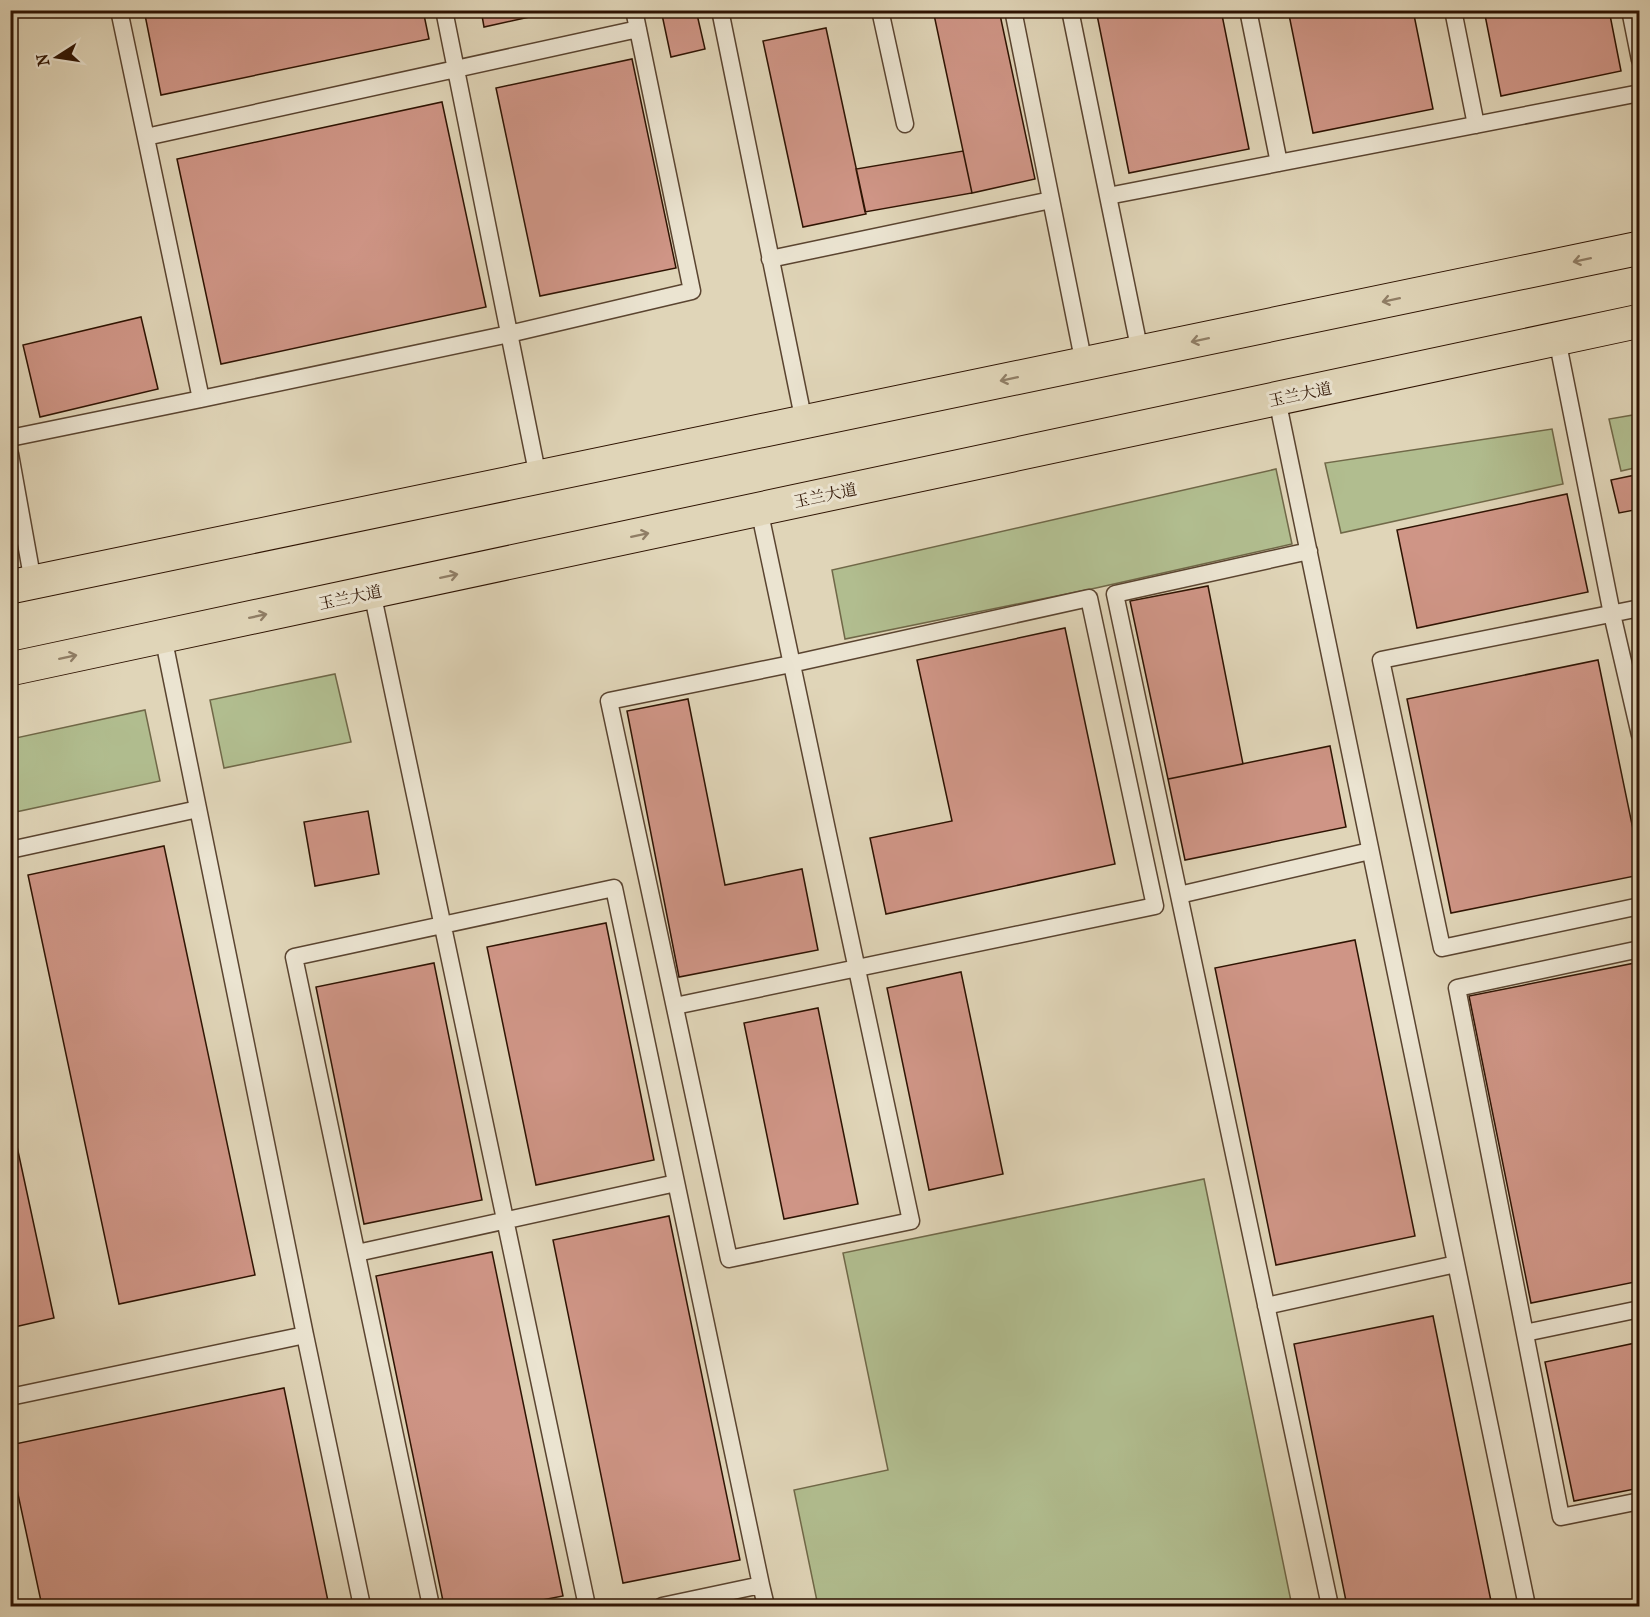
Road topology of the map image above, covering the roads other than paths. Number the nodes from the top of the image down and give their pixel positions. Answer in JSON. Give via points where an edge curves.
{"nodes":[{"id":1,"x":119,"y":10,"type":"edge"},
{"id":2,"x":444,"y":10,"type":"edge"},
{"id":3,"x":634,"y":10,"type":"edge"},
{"id":4,"x":720,"y":10,"type":"edge"},
{"id":5,"x":880,"y":10,"type":"edge"},
{"id":6,"x":1013,"y":10,"type":"edge"},
{"id":7,"x":1070,"y":10,"type":"edge"},
{"id":8,"x":1248,"y":10,"type":"edge"},
{"id":9,"x":1453,"y":10,"type":"edge"},
{"id":10,"x":1630,"y":10,"type":"edge"},
{"id":11,"x":638,"y":29,"type":"junction"},
{"id":12,"x":1640,"y":60,"type":"edge"},
{"id":13,"x":456,"y":70,"type":"junction"},
{"id":14,"x":1640,"y":93,"type":"edge"},
{"id":15,"x":905,"y":124,"type":"dead end"},
{"id":16,"x":1476,"y":125,"type":"junction"},
{"id":17,"x":146,"y":137,"type":"junction"},
{"id":18,"x":1279,"y":163,"type":"junction"},
{"id":19,"x":1108,"y":196,"type":"junction"},
{"id":20,"x":1051,"y":200,"type":"junction"},
{"id":21,"x":1640,"y":248,"type":"edge"},
{"id":22,"x":770,"y":259,"type":"junction"},
{"id":23,"x":1640,"y":321,"type":"edge"},
{"id":24,"x":509,"y":334,"type":"junction"},
{"id":25,"x":1557,"y":339,"type":"junction"},
{"id":26,"x":1140,"y":352,"type":"junction"},
{"id":27,"x":1084,"y":364,"type":"junction"},
{"id":28,"x":201,"y":399,"type":"junction"},
{"id":29,"x":1277,"y":399,"type":"junction"},
{"id":30,"x":804,"y":422,"type":"junction"},
{"id":31,"x":10,"y":438,"type":"edge"},
{"id":32,"x":10,"y":454,"type":"edge"},
{"id":33,"x":538,"y":477,"type":"junction"},
{"id":34,"x":759,"y":509,"type":"junction"},
{"id":35,"x":1309,"y":551,"type":"junction"},
{"id":36,"x":22,"y":584,"type":"edge"},
{"id":37,"x":372,"y":592,"type":"junction"},
{"id":38,"x":1640,"y":608,"type":"edge"},
{"id":39,"x":1612,"y":614,"type":"junction"},
{"id":40,"x":163,"y":636,"type":"junction"},
{"id":41,"x":791,"y":664,"type":"junction"},
{"id":42,"x":10,"y":669,"type":"edge"},
{"id":43,"x":1640,"y":735,"type":"edge"},
{"id":44,"x":198,"y":809,"type":"junction"},
{"id":45,"x":10,"y":850,"type":"edge"},
{"id":46,"x":1370,"y":851,"type":"junction"},
{"id":47,"x":1179,"y":895,"type":"junction"},
{"id":48,"x":1640,"y":906,"type":"edge"},
{"id":49,"x":443,"y":925,"type":"junction"},
{"id":50,"x":1640,"y":950,"type":"edge"},
{"id":51,"x":858,"y":968,"type":"junction"},
{"id":52,"x":675,"y":1006,"type":"junction"},
{"id":53,"x":676,"y":1183,"type":"junction"},
{"id":54,"x":506,"y":1221,"type":"junction"},
{"id":55,"x":357,"y":1253,"type":"junction"},
{"id":56,"x":1456,"y":1264,"type":"junction"},
{"id":57,"x":1266,"y":1306,"type":"junction"},
{"id":58,"x":1640,"y":1310,"type":"edge"},
{"id":59,"x":1525,"y":1333,"type":"junction"},
{"id":60,"x":305,"y":1335,"type":"junction"},
{"id":61,"x":10,"y":1397,"type":"edge"},
{"id":62,"x":1640,"y":1501,"type":"edge"},
{"id":63,"x":761,"y":1586,"type":"junction"},
{"id":64,"x":363,"y":1606,"type":"edge"},
{"id":65,"x":431,"y":1606,"type":"edge"},
{"id":66,"x":587,"y":1606,"type":"edge"},
{"id":67,"x":662,"y":1606,"type":"edge"},
{"id":68,"x":766,"y":1606,"type":"edge"},
{"id":69,"x":1330,"y":1606,"type":"edge"},
{"id":70,"x":1527,"y":1606,"type":"edge"}],
"edges":[{"from":1,"to":17,"type":"lane"},
{"from":2,"to":13,"type":"lane"},
{"from":3,"to":11,"type":"lane"},
{"from":4,"to":22,"type":"lane"},
{"from":5,"to":15,"type":"lane"},
{"from":6,"to":20,"type":"lane"},
{"from":7,"to":19,"type":"lane"},
{"from":8,"to":18,"type":"lane"},
{"from":9,"to":16,"type":"lane"},
{"from":10,"to":12,"type":"lane"},
{"from":11,"to":13,"type":"lane"},
{"from":11,"to":24,"type":"lane","via":[[692,291]]},
{"from":13,"to":17,"type":"lane"},
{"from":13,"to":24,"type":"lane"},
{"from":14,"to":16,"type":"lane"},
{"from":16,"to":18,"type":"lane"},
{"from":17,"to":28,"type":"lane"},
{"from":18,"to":19,"type":"lane"},
{"from":19,"to":26,"type":"lane"},
{"from":20,"to":22,"type":"lane"},
{"from":20,"to":27,"type":"lane"},
{"from":21,"to":26,"type":"main road","one_way":true},
{"from":22,"to":30,"type":"lane"},
{"from":23,"to":25,"type":"main road","name":"玉兰大道"},
{"from":24,"to":28,"type":"lane"},
{"from":24,"to":33,"type":"lane"},
{"from":25,"to":29,"type":"main road","name":"玉兰大道"},
{"from":25,"to":39,"type":"lane"},
{"from":26,"to":27,"type":"main road"},
{"from":27,"to":30,"type":"main road","one_way":true},
{"from":28,"to":31,"type":"lane"},
{"from":29,"to":34,"type":"main road","name":"玉兰大道"},
{"from":29,"to":35,"type":"lane"},
{"from":30,"to":33,"type":"main road"},
{"from":32,"to":36,"type":"lane"},
{"from":33,"to":36,"type":"main road"},
{"from":37,"to":34,"type":"main road","name":"玉兰大道","one_way":true},
{"from":34,"to":41,"type":"lane"},
{"from":35,"to":46,"type":"lane"},
{"from":35,"to":47,"type":"lane","via":[[1115,594]]},
{"from":40,"to":37,"type":"main road","name":"玉兰大道","one_way":true},
{"from":37,"to":49,"type":"lane"},
{"from":38,"to":39,"type":"lane"},
{"from":39,"to":43,"type":"lane"},
{"from":39,"to":48,"type":"lane","via":[[1380,660],[1442,948]]},
{"from":42,"to":40,"type":"main road","name":"玉兰大道","one_way":true},
{"from":40,"to":44,"type":"lane"},
{"from":41,"to":51,"type":"lane"},
{"from":41,"to":51,"type":"lane","via":[[1089,598],[1155,906]]},
{"from":41,"to":52,"type":"lane","via":[[609,700]]},
{"from":44,"to":45,"type":"lane"},
{"from":44,"to":60,"type":"lane"},
{"from":46,"to":47,"type":"lane"},
{"from":46,"to":56,"type":"lane"},
{"from":47,"to":57,"type":"lane"},
{"from":49,"to":53,"type":"lane","via":[[614,888]]},
{"from":49,"to":54,"type":"lane"},
{"from":49,"to":55,"type":"lane","via":[[294,957]]},
{"from":50,"to":59,"type":"lane","via":[[1457,988]]},
{"from":51,"to":52,"type":"lane"},
{"from":51,"to":52,"type":"lane","via":[[911,1221],[729,1259]]},
{"from":53,"to":54,"type":"lane"},
{"from":53,"to":63,"type":"lane"},
{"from":54,"to":55,"type":"lane"},
{"from":54,"to":66,"type":"lane"},
{"from":55,"to":65,"type":"lane"},
{"from":56,"to":57,"type":"lane"},
{"from":56,"to":70,"type":"lane"},
{"from":57,"to":69,"type":"lane"},
{"from":58,"to":59,"type":"lane"},
{"from":59,"to":62,"type":"lane","via":[[1561,1517]]},
{"from":60,"to":61,"type":"lane"},
{"from":60,"to":64,"type":"lane"},
{"from":63,"to":67,"type":"lane"},
{"from":63,"to":68,"type":"lane"}]}
